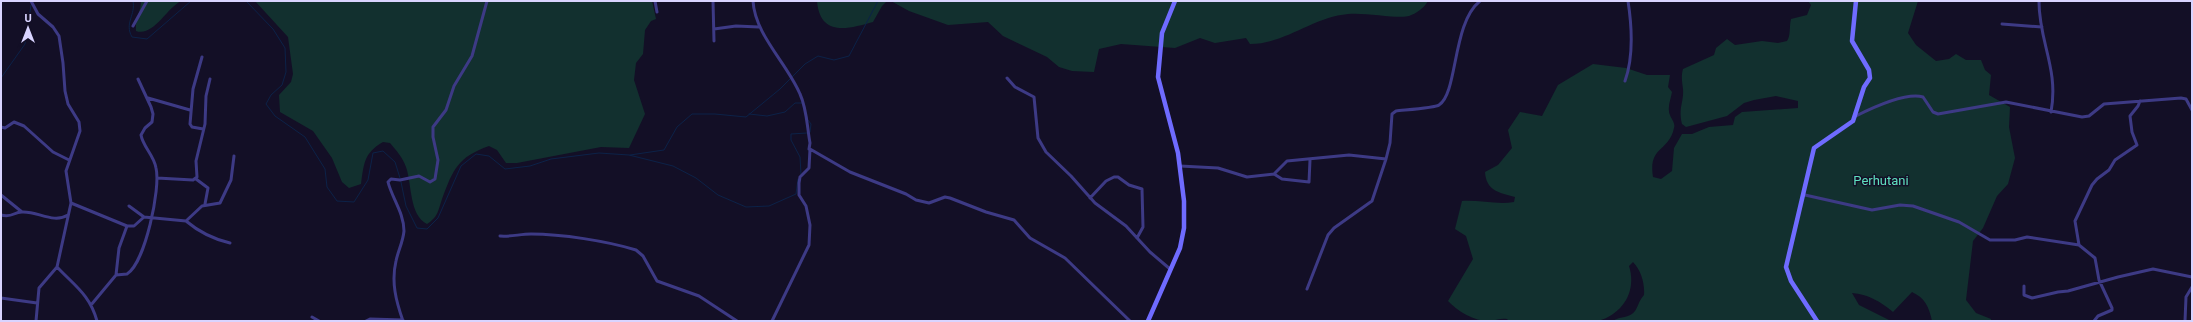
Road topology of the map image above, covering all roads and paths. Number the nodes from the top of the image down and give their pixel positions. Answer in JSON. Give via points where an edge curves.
{"nodes":[{"id":1,"x":31,"y":1,"type":"edge"},
{"id":2,"x":147,"y":1,"type":"edge"},
{"id":3,"x":487,"y":1,"type":"edge"},
{"id":4,"x":655,"y":1,"type":"edge"},
{"id":5,"x":713,"y":1,"type":"edge"},
{"id":6,"x":753,"y":1,"type":"edge"},
{"id":7,"x":1175,"y":1,"type":"edge"},
{"id":8,"x":1480,"y":1,"type":"edge"},
{"id":9,"x":1628,"y":1,"type":"edge"},
{"id":10,"x":1856,"y":1,"type":"edge"},
{"id":11,"x":2039,"y":2,"type":"edge"},
{"id":12,"x":658,"y":12,"type":"dead end"},
{"id":13,"x":2002,"y":24,"type":"dead end"},
{"id":14,"x":133,"y":26,"type":"dead end"},
{"id":15,"x":760,"y":27,"type":"junction"},
{"id":16,"x":2042,"y":27,"type":"junction"},
{"id":17,"x":714,"y":29,"type":"junction"},
{"id":18,"x":714,"y":41,"type":"dead end"},
{"id":19,"x":202,"y":57,"type":"dead end"},
{"id":20,"x":1007,"y":78,"type":"dead end"},
{"id":21,"x":138,"y":79,"type":"dead end"},
{"id":22,"x":210,"y":79,"type":"dead end"},
{"id":23,"x":1625,"y":81,"type":"dead end"},
{"id":24,"x":148,"y":98,"type":"junction"},
{"id":25,"x":2140,"y":101,"type":"junction"},
{"id":26,"x":190,"y":110,"type":"junction"},
{"id":27,"x":2192,"y":110,"type":"edge"},
{"id":28,"x":2051,"y":112,"type":"junction"},
{"id":29,"x":1856,"y":116,"type":"junction"},
{"id":30,"x":1,"y":127,"type":"edge"},
{"id":31,"x":203,"y":129,"type":"junction"},
{"id":32,"x":809,"y":149,"type":"junction"},
{"id":33,"x":234,"y":156,"type":"dead end"},
{"id":34,"x":1386,"y":159,"type":"junction"},
{"id":35,"x":69,"y":160,"type":"junction"},
{"id":36,"x":1310,"y":160,"type":"junction"},
{"id":37,"x":1180,"y":166,"type":"junction"},
{"id":38,"x":1274,"y":174,"type":"junction"},
{"id":39,"x":157,"y":178,"type":"junction"},
{"id":40,"x":196,"y":179,"type":"junction"},
{"id":41,"x":1,"y":195,"type":"edge"},
{"id":42,"x":1805,"y":195,"type":"junction"},
{"id":43,"x":1090,"y":198,"type":"junction"},
{"id":44,"x":71,"y":203,"type":"junction"},
{"id":45,"x":205,"y":204,"type":"junction"},
{"id":46,"x":129,"y":206,"type":"dead end"},
{"id":47,"x":22,"y":212,"type":"junction"},
{"id":48,"x":1,"y":215,"type":"edge"},
{"id":49,"x":68,"y":215,"type":"junction"},
{"id":50,"x":144,"y":217,"type":"junction"},
{"id":51,"x":153,"y":218,"type":"junction"},
{"id":52,"x":186,"y":221,"type":"junction"},
{"id":53,"x":127,"y":226,"type":"junction"},
{"id":54,"x":500,"y":236,"type":"dead end"},
{"id":55,"x":1137,"y":238,"type":"junction"},
{"id":56,"x":230,"y":243,"type":"dead end"},
{"id":57,"x":2079,"y":245,"type":"junction"},
{"id":58,"x":57,"y":267,"type":"junction"},
{"id":59,"x":1170,"y":269,"type":"junction"},
{"id":60,"x":116,"y":275,"type":"junction"},
{"id":61,"x":2192,"y":277,"type":"edge"},
{"id":62,"x":2100,"y":282,"type":"junction"},
{"id":63,"x":2024,"y":286,"type":"dead end"},
{"id":64,"x":2192,"y":287,"type":"edge"},
{"id":65,"x":1307,"y":289,"type":"dead end"},
{"id":66,"x":1,"y":298,"type":"edge"},
{"id":67,"x":37,"y":303,"type":"junction"},
{"id":68,"x":91,"y":305,"type":"junction"},
{"id":69,"x":312,"y":317,"type":"dead end"},
{"id":70,"x":36,"y":321,"type":"edge"},
{"id":71,"x":97,"y":321,"type":"edge"},
{"id":72,"x":318,"y":321,"type":"edge"},
{"id":73,"x":366,"y":321,"type":"edge"},
{"id":74,"x":403,"y":321,"type":"edge"},
{"id":75,"x":737,"y":321,"type":"edge"},
{"id":76,"x":772,"y":321,"type":"edge"},
{"id":77,"x":1130,"y":321,"type":"edge"},
{"id":78,"x":1148,"y":321,"type":"edge"},
{"id":79,"x":1817,"y":321,"type":"edge"},
{"id":80,"x":2094,"y":321,"type":"edge"},
{"id":81,"x":2186,"y":321,"type":"edge"}],
"edges":[{"from":1,"to":35,"type":"street","via":[[38,14],[53,27],[62,49],[65,91],[68,104],[79,122],[80,131]]},
{"from":2,"to":14,"type":"street"},
{"from":3,"to":74,"type":"street","via":[[472,56],[454,86],[448,105],[433,127],[438,160],[435,179],[430,182],[419,176],[400,180],[391,178],[388,182],[403,225],[403,238],[394,277],[396,297]]},
{"from":4,"to":12,"type":"street"},
{"from":5,"to":17,"type":"street"},
{"from":6,"to":15,"type":"street","via":[[754,18]]},
{"from":7,"to":37,"type":"street","via":[[1162,33],[1158,68],[1159,85],[1168,108]]},
{"from":8,"to":34,"type":"street","via":[[1472,10],[1461,34],[1444,99],[1437,106],[1396,111],[1392,114]]},
{"from":9,"to":23,"type":"street","via":[[1631,38]]},
{"from":10,"to":29,"type":"street","via":[[1853,43],[1871,75]]},
{"from":11,"to":16,"type":"street"},
{"from":13,"to":16,"type":"street"},
{"from":15,"to":17,"type":"street","via":[[736,26]]},
{"from":15,"to":32,"type":"street","via":[[801,96]]},
{"from":16,"to":28,"type":"street","via":[[2052,71]]},
{"from":17,"to":18,"type":"street"},
{"from":19,"to":26,"type":"street"},
{"from":20,"to":43,"type":"street","via":[[1015,87],[1033,96],[1038,138],[1043,148]]},
{"from":21,"to":24,"type":"street"},
{"from":22,"to":31,"type":"street"},
{"from":24,"to":26,"type":"street"},
{"from":24,"to":39,"type":"street","via":[[153,120],[142,130],[141,135],[154,159]]},
{"from":25,"to":27,"type":"street","via":[[2181,98],[2186,99]]},
{"from":25,"to":28,"type":"street","via":[[2104,104],[2089,116],[2082,117]]},
{"from":25,"to":57,"type":"street","via":[[2130,116],[2132,132],[2138,145],[2115,160],[2109,170],[2092,185],[2075,221]]},
{"from":26,"to":31,"type":"street","via":[[190,126]]},
{"from":28,"to":29,"type":"street","via":[[2006,102],[1938,114],[1933,112],[1923,97],[1917,95],[1892,101]]},
{"from":29,"to":42,"type":"street","via":[[1849,125],[1814,148]]},
{"from":30,"to":35,"type":"street","via":[[5,128],[14,122],[24,126],[52,152]]},
{"from":31,"to":40,"type":"street","via":[[195,163],[198,173]]},
{"from":32,"to":76,"type":"street","via":[[809,168],[800,177],[799,195],[806,206],[810,225],[809,245]]},
{"from":32,"to":77,"type":"street","via":[[850,172],[916,200],[929,203],[945,197],[950,198],[1014,220],[1030,238],[1065,258]]},
{"from":33,"to":45,"type":"street","via":[[231,180],[222,200],[218,204]]},
{"from":34,"to":36,"type":"street","via":[[1349,155]]},
{"from":34,"to":65,"type":"street","via":[[1372,202],[1328,235]]},
{"from":35,"to":44,"type":"street","via":[[66,171]]},
{"from":36,"to":38,"type":"street","via":[[1285,162]]},
{"from":36,"to":38,"type":"street","via":[[1310,182],[1285,180]]},
{"from":37,"to":38,"type":"street","via":[[1218,168],[1247,177]]},
{"from":37,"to":59,"type":"street","via":[[1184,228],[1180,248]]},
{"from":39,"to":40,"type":"street"},
{"from":39,"to":51,"type":"street"},
{"from":40,"to":45,"type":"street","via":[[208,188]]},
{"from":41,"to":47,"type":"street"},
{"from":42,"to":57,"type":"street","via":[[1867,210],[1882,210],[1900,205],[1913,206],[1959,222],[1990,240],[2015,240],[2027,237]]},
{"from":42,"to":79,"type":"street","via":[[1788,255],[1787,271]]},
{"from":43,"to":55,"type":"street","via":[[1123,223]]},
{"from":43,"to":55,"type":"street","via":[[1106,181],[1114,177],[1142,188],[1143,227]]},
{"from":44,"to":49,"type":"street"},
{"from":44,"to":53,"type":"street"},
{"from":45,"to":52,"type":"street"},
{"from":46,"to":50,"type":"street"},
{"from":47,"to":48,"type":"street","via":[[11,217]]},
{"from":47,"to":49,"type":"street","via":[[56,219]]},
{"from":49,"to":58,"type":"street"},
{"from":50,"to":51,"type":"street"},
{"from":50,"to":53,"type":"street","via":[[134,226]]},
{"from":51,"to":52,"type":"street"},
{"from":51,"to":60,"type":"street","via":[[134,268],[127,274]]},
{"from":52,"to":56,"type":"street","via":[[201,232]]},
{"from":53,"to":60,"type":"street","via":[[120,248]]},
{"from":54,"to":75,"type":"street","via":[[529,234],[574,238],[636,250],[643,256],[657,281],[699,296]]},
{"from":55,"to":59,"type":"street"},
{"from":57,"to":62,"type":"street","via":[[2095,258]]},
{"from":58,"to":67,"type":"street","via":[[42,284]]},
{"from":58,"to":68,"type":"street","via":[[78,285]]},
{"from":59,"to":78,"type":"street"},
{"from":60,"to":68,"type":"street"},
{"from":61,"to":62,"type":"street","via":[[2153,269]]},
{"from":62,"to":63,"type":"street","via":[[2068,292],[2032,298],[2024,295]]},
{"from":62,"to":80,"type":"street","via":[[2112,309]]},
{"from":64,"to":81,"type":"street","via":[[2186,296]]},
{"from":66,"to":67,"type":"street"},
{"from":67,"to":70,"type":"street"},
{"from":68,"to":71,"type":"street"},
{"from":69,"to":72,"type":"street"},
{"from":73,"to":74,"type":"street"}]}
